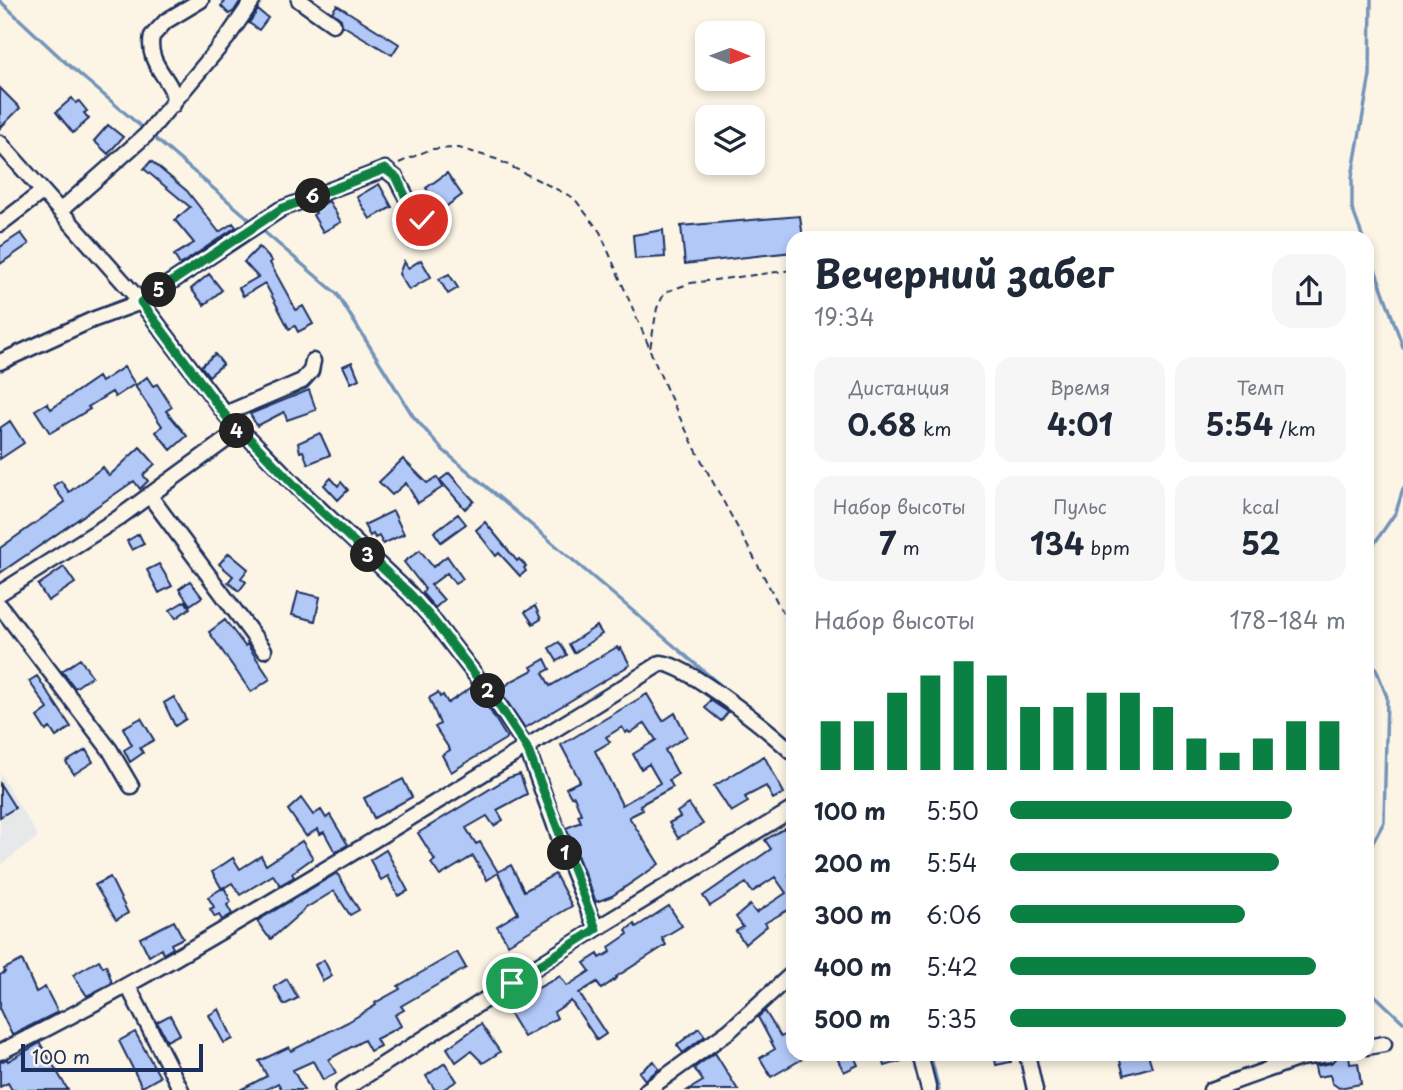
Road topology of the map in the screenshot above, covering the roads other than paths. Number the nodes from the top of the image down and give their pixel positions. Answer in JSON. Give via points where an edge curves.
{"nodes":[{"id":1,"x":201,"y":0,"type":"edge"},
{"id":2,"x":253,"y":0,"type":"edge"},
{"id":3,"x":299,"y":0,"type":"edge"},
{"id":4,"x":333,"y":24,"type":"dead end"},
{"id":5,"x":173,"y":105,"type":"junction"},
{"id":6,"x":0,"y":144,"type":"edge"},
{"id":7,"x":42,"y":192,"type":"junction"},
{"id":8,"x":61,"y":210,"type":"junction"},
{"id":9,"x":0,"y":224,"type":"edge"},
{"id":10,"x":438,"y":224,"type":"dead end"},
{"id":11,"x":141,"y":302,"type":"junction"},
{"id":12,"x":313,"y":361,"type":"dead end"},
{"id":13,"x":0,"y":362,"type":"edge"},
{"id":14,"x":225,"y":414,"type":"junction"},
{"id":15,"x":237,"y":431,"type":"junction"},
{"id":16,"x":149,"y":495,"type":"junction"},
{"id":17,"x":0,"y":593,"type":"edge"},
{"id":18,"x":0,"y":607,"type":"edge"},
{"id":19,"x":264,"y":650,"type":"dead end"},
{"id":20,"x":786,"y":747,"type":"edge"},
{"id":21,"x":527,"y":748,"type":"junction"},
{"id":22,"x":131,"y":786,"type":"dead end"},
{"id":23,"x":786,"y":813,"type":"edge"},
{"id":24,"x":596,"y":929,"type":"junction"},
{"id":25,"x":786,"y":979,"type":"edge"},
{"id":26,"x":128,"y":986,"type":"junction"},
{"id":27,"x":1384,"y":1044,"type":"dead end"},
{"id":28,"x":1374,"y":1046,"type":"edge"},
{"id":29,"x":0,"y":1052,"type":"edge"},
{"id":30,"x":922,"y":1061,"type":"edge"},
{"id":31,"x":1029,"y":1061,"type":"edge"},
{"id":32,"x":1292,"y":1061,"type":"edge"},
{"id":33,"x":181,"y":1090,"type":"edge"},
{"id":34,"x":343,"y":1090,"type":"edge"},
{"id":35,"x":647,"y":1090,"type":"edge"},
{"id":36,"x":929,"y":1090,"type":"edge"},
{"id":37,"x":1035,"y":1090,"type":"edge"},
{"id":38,"x":1211,"y":1090,"type":"edge"}],
"edges":[{"from":1,"to":5,"type":"street","via":[[166,21],[152,36],[153,58],[174,93]]},
{"from":2,"to":5,"type":"street"},
{"from":3,"to":4,"type":"street"},
{"from":5,"to":8,"type":"street","via":[[121,159]]},
{"from":6,"to":7,"type":"street"},
{"from":7,"to":8,"type":"street"},
{"from":7,"to":9,"type":"street"},
{"from":8,"to":11,"type":"street"},
{"from":10,"to":11,"type":"street","via":[[416,217],[397,178],[385,169],[281,209]]},
{"from":11,"to":13,"type":"street"},
{"from":11,"to":14,"type":"street"},
{"from":12,"to":14,"type":"street","via":[[302,381]]},
{"from":14,"to":15,"type":"street"},
{"from":15,"to":16,"type":"street"},
{"from":15,"to":21,"type":"street","via":[[418,603]]},
{"from":16,"to":17,"type":"street"},
{"from":16,"to":19,"type":"street"},
{"from":18,"to":22,"type":"street","via":[[110,750]]},
{"from":20,"to":21,"type":"street","via":[[680,667],[662,663]]},
{"from":21,"to":24,"type":"street"},
{"from":21,"to":26,"type":"street"},
{"from":23,"to":24,"type":"street"},
{"from":24,"to":34,"type":"street"},
{"from":25,"to":35,"type":"street","via":[[729,1031]]},
{"from":26,"to":29,"type":"street"},
{"from":26,"to":33,"type":"street"},
{"from":27,"to":28,"type":"street"},
{"from":30,"to":36,"type":"street"},
{"from":31,"to":37,"type":"street"},
{"from":32,"to":38,"type":"street"}]}
